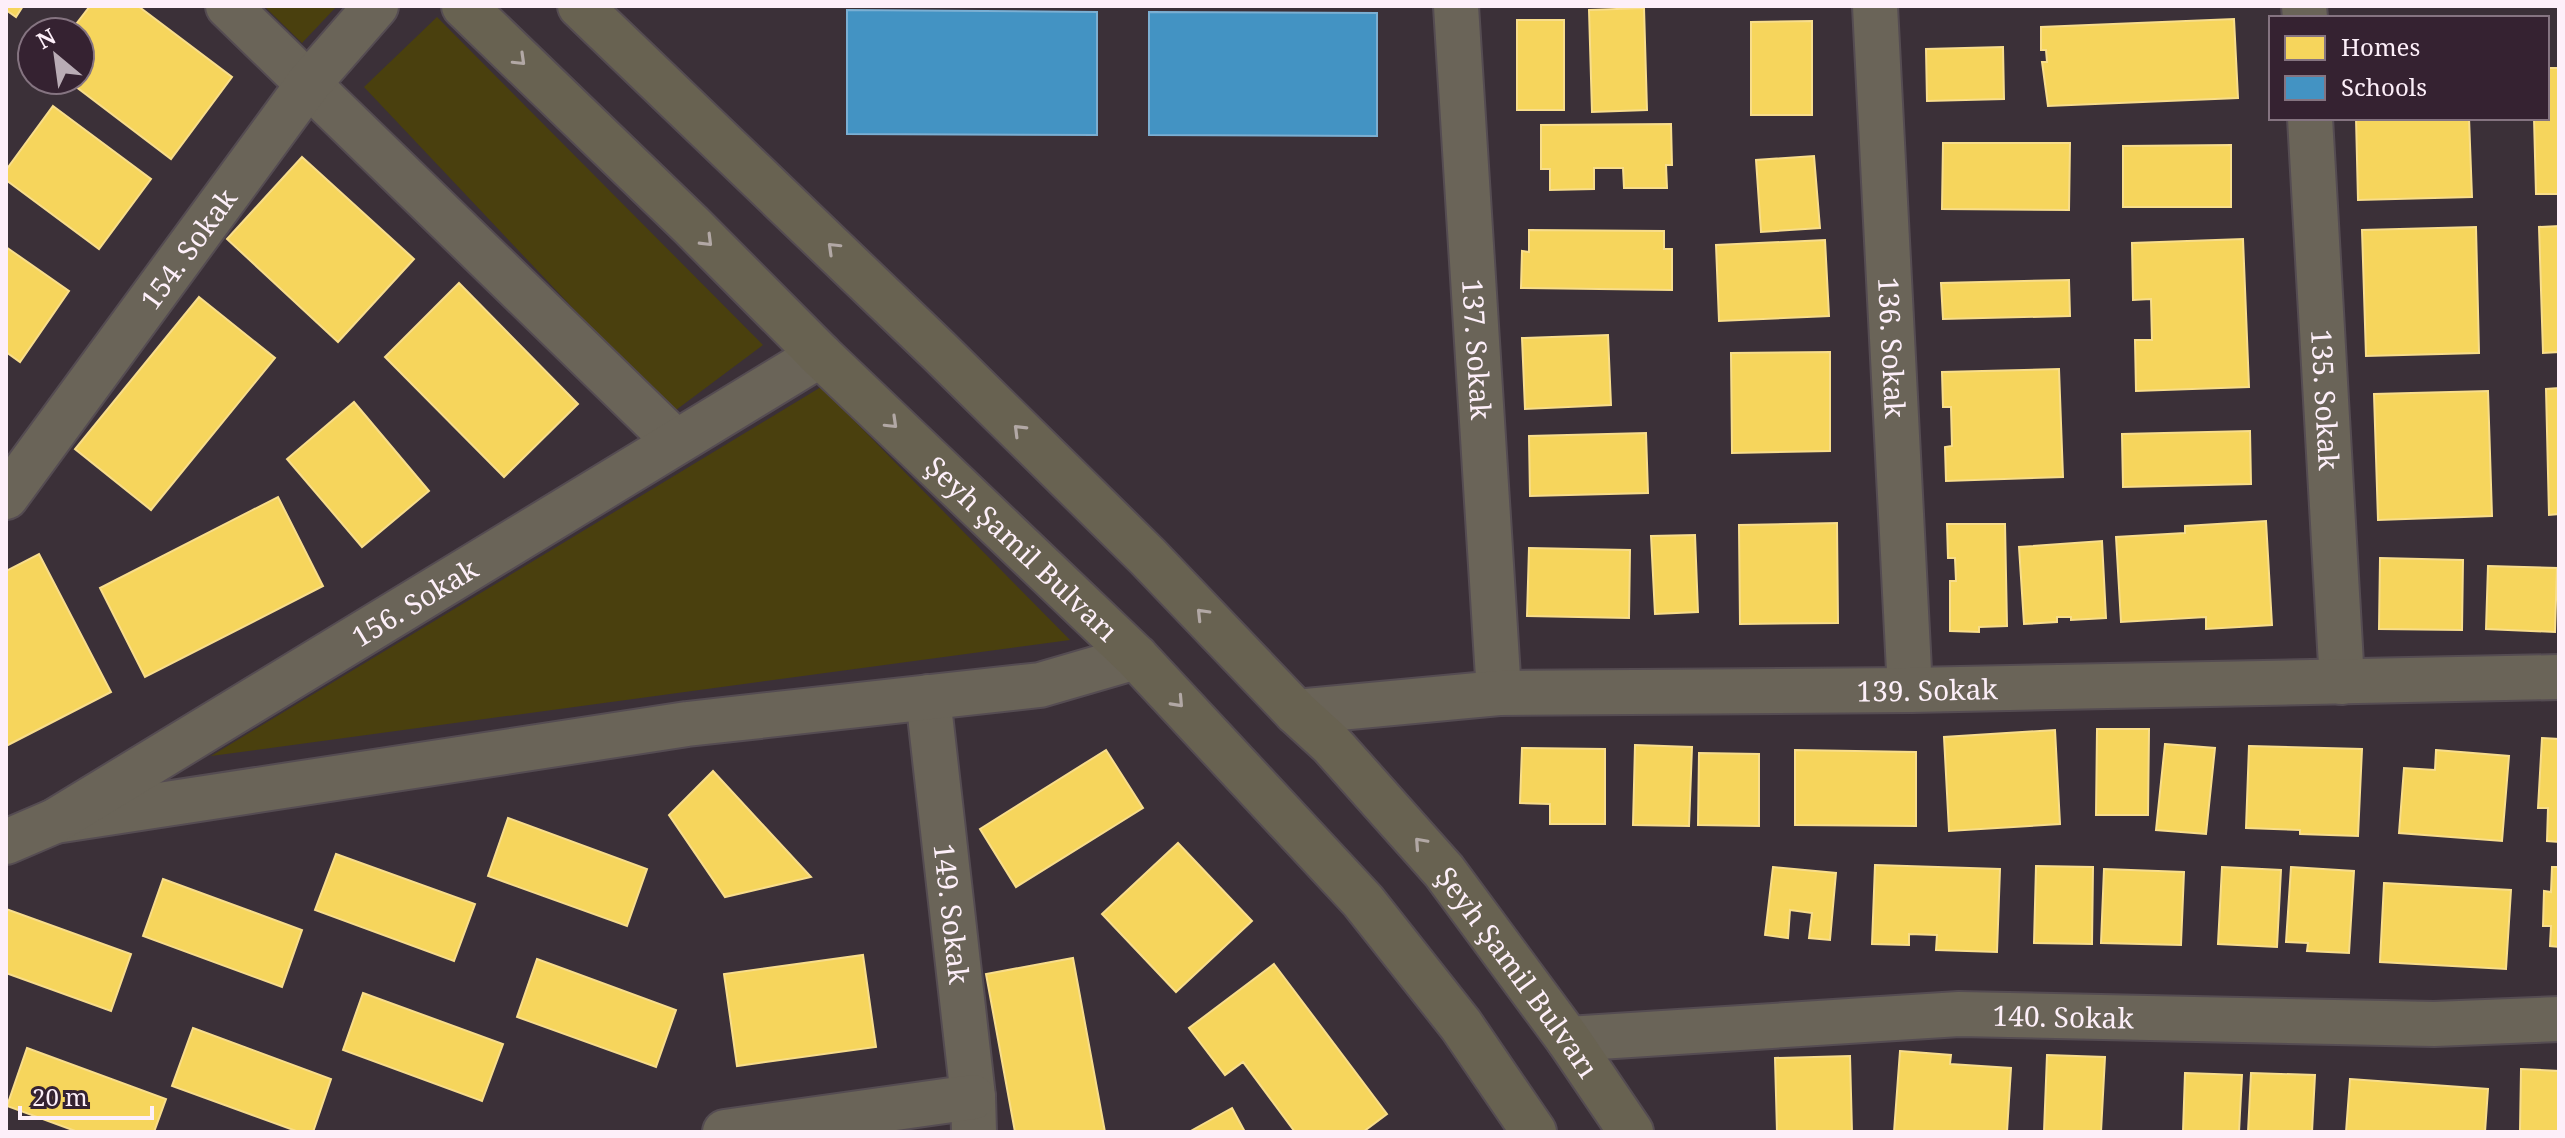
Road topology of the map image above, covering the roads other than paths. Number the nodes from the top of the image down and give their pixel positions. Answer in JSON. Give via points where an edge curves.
{"nodes":[{"id":1,"x":228,"y":6,"type":"edge"},
{"id":2,"x":376,"y":6,"type":"edge"},
{"id":3,"x":464,"y":6,"type":"edge"},
{"id":4,"x":580,"y":6,"type":"edge"},
{"id":5,"x":1456,"y":6,"type":"edge"},
{"id":6,"x":1875,"y":6,"type":"edge"},
{"id":7,"x":309,"y":83,"type":"junction"},
{"id":8,"x":2310,"y":120,"type":"edge"},
{"id":9,"x":820,"y":355,"type":"junction"},
{"id":10,"x":676,"y":442,"type":"junction"},
{"id":11,"x":6,"y":497,"type":"edge"},
{"id":12,"x":1136,"y":657,"type":"junction"},
{"id":13,"x":2559,"y":677,"type":"edge"},
{"id":14,"x":2342,"y":682,"type":"junction"},
{"id":15,"x":1910,"y":690,"type":"junction"},
{"id":16,"x":1499,"y":693,"type":"junction"},
{"id":17,"x":928,"y":697,"type":"junction"},
{"id":18,"x":1296,"y":712,"type":"junction"},
{"id":19,"x":55,"y":821,"type":"junction"},
{"id":20,"x":6,"y":842,"type":"edge"},
{"id":21,"x":2559,"y":1019,"type":"edge"},
{"id":22,"x":1568,"y":1039,"type":"junction"},
{"id":23,"x":974,"y":1115,"type":"edge"},
{"id":24,"x":725,"y":1132,"type":"edge"},
{"id":25,"x":1534,"y":1132,"type":"edge"},
{"id":26,"x":1631,"y":1132,"type":"edge"}],
"edges":[{"from":1,"to":7,"type":"street"},
{"from":2,"to":7,"type":"street","name":"154. Sokak"},
{"from":3,"to":9,"type":"main road","name":"Şeyh Şamil Bulvarı","one_way":true},
{"from":18,"to":4,"type":"main road","name":"Şeyh Şamil Bulvarı","one_way":true,"via":[[1148,557]]},
{"from":5,"to":16,"type":"street","name":"137. Sokak"},
{"from":6,"to":15,"type":"street","name":"136. Sokak"},
{"from":7,"to":10,"type":"street"},
{"from":7,"to":11,"type":"street","name":"154. Sokak"},
{"from":8,"to":14,"type":"street","name":"135. Sokak"},
{"from":9,"to":10,"type":"street","name":"156. Sokak"},
{"from":9,"to":12,"type":"main road","name":"Şeyh Şamil Bulvarı","one_way":true},
{"from":10,"to":19,"type":"street","name":"156. Sokak"},
{"from":12,"to":17,"type":"street","via":[[1040,685]]},
{"from":12,"to":25,"type":"main road","name":"Şeyh Şamil Bulvarı","one_way":true,"via":[[1363,901],[1461,1025]]},
{"from":13,"to":14,"type":"street","name":"139. Sokak"},
{"from":14,"to":15,"type":"street","name":"139. Sokak"},
{"from":15,"to":16,"type":"street","name":"139. Sokak"},
{"from":16,"to":18,"type":"street","name":"139. Sokak"},
{"from":17,"to":19,"type":"street","via":[[687,724]]},
{"from":17,"to":23,"type":"street","name":"149. Sokak"},
{"from":22,"to":18,"type":"main road","name":"Şeyh Şamil Bulvarı","one_way":true,"via":[[1444,871]]},
{"from":19,"to":20,"type":"street","name":"156. Sokak"},
{"from":21,"to":22,"type":"street","name":"140. Sokak","via":[[2434,1024],[1959,1014]]},
{"from":22,"to":26,"type":"main road","name":"Şeyh Şamil Bulvarı"},
{"from":23,"to":24,"type":"street"}]}
